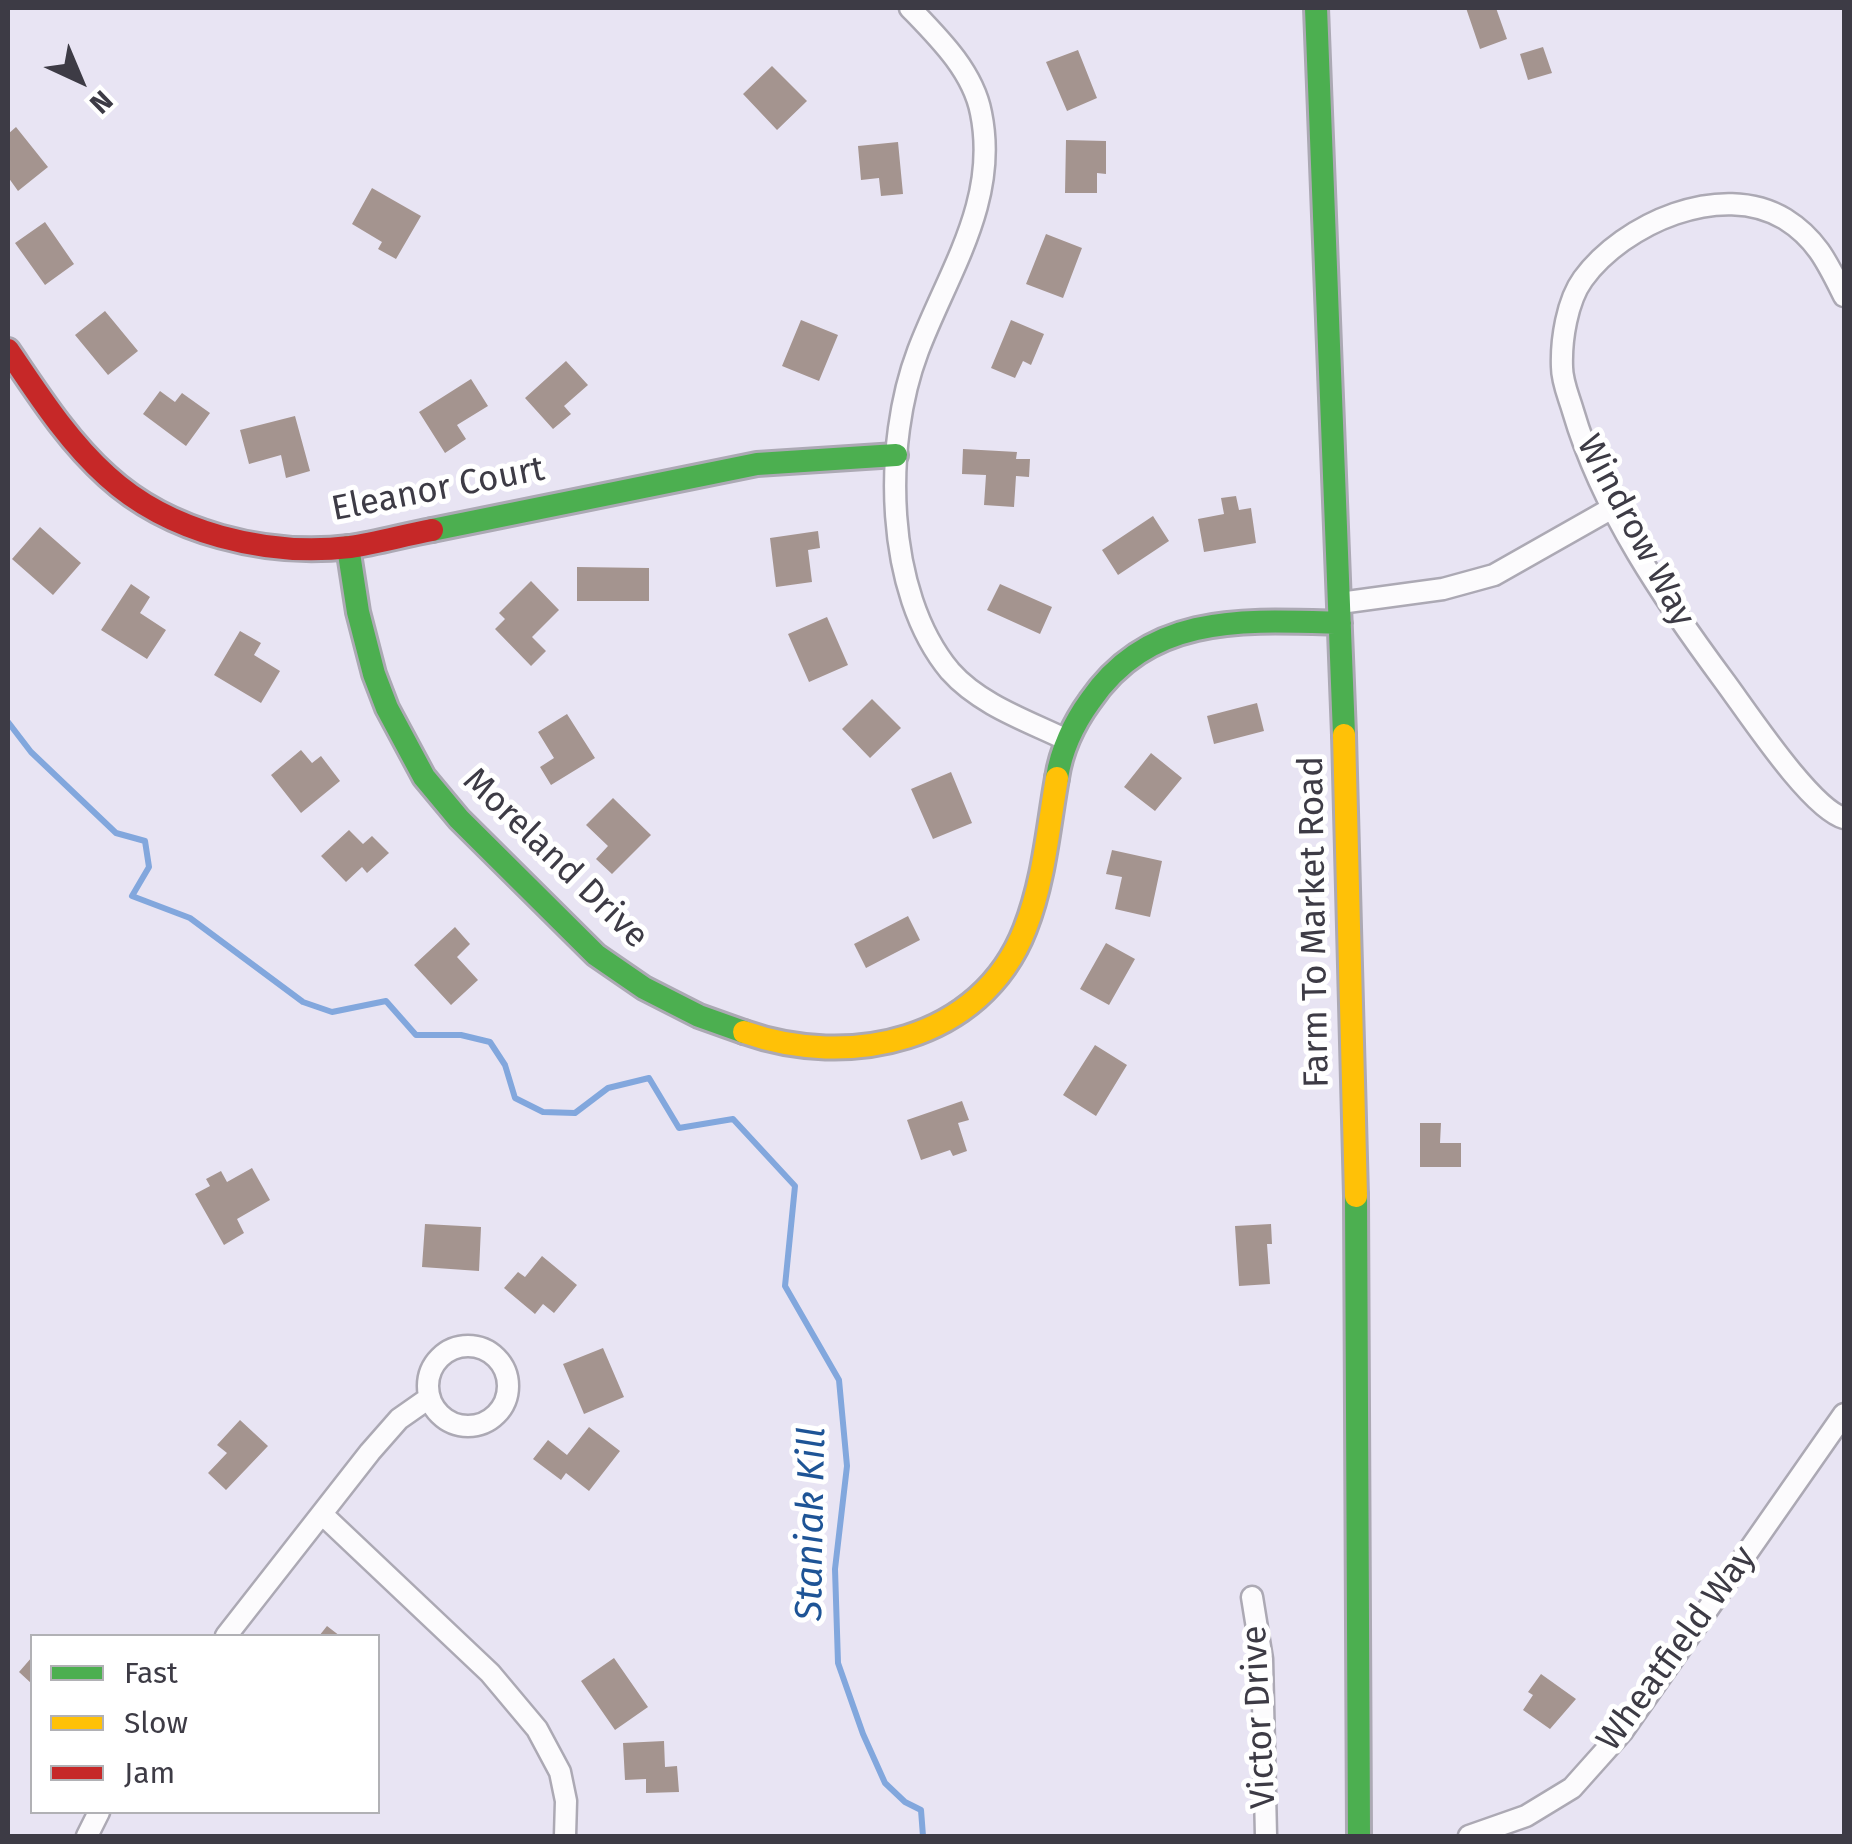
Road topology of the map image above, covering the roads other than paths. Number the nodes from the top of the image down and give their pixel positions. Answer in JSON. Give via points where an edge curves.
{"nodes":[{"id":1,"x":910,"y":8,"type":"edge"},
{"id":2,"x":1316,"y":8,"type":"edge"},
{"id":3,"x":1844,"y":296,"type":"edge"},
{"id":4,"x":8,"y":350,"type":"edge"},
{"id":5,"x":896,"y":455,"type":"junction"},
{"id":6,"x":1614,"y":507,"type":"junction"},
{"id":7,"x":348,"y":547,"type":"junction"},
{"id":8,"x":1340,"y":614,"type":"junction"},
{"id":9,"x":1068,"y":740,"type":"junction"},
{"id":10,"x":1844,"y":818,"type":"edge"},
{"id":11,"x":429,"y":1398,"type":"junction"},
{"id":12,"x":1844,"y":1414,"type":"edge"},
{"id":13,"x":324,"y":1515,"type":"junction"},
{"id":14,"x":1252,"y":1597,"type":"dead end"},
{"id":15,"x":228,"y":1634,"type":"edge"},
{"id":16,"x":565,"y":1836,"type":"edge"},
{"id":17,"x":1266,"y":1836,"type":"edge"},
{"id":18,"x":1359,"y":1836,"type":"edge"},
{"id":19,"x":1469,"y":1836,"type":"edge"}],
"edges":[{"from":1,"to":5,"type":"street","via":[[948,49],[975,93],[986,154],[974,223],[917,353]]},
{"from":2,"to":8,"type":"street","name":"Farm To Market Road"},
{"from":3,"to":6,"type":"street","name":"Windrow Way","via":[[1820,248],[1784,218],[1743,205],[1702,206],[1659,218],[1616,246],[1581,281],[1565,328],[1562,370],[1578,430]]},
{"from":4,"to":7,"type":"street","name":"Eleanor Court","via":[[82,452],[139,500],[213,536],[247,544]]},
{"from":5,"to":7,"type":"street","name":"Eleanor Court","via":[[742,467]]},
{"from":5,"to":9,"type":"street","via":[[901,556],[936,650],[987,700]]},
{"from":6,"to":8,"type":"street","via":[[1494,576]]},
{"from":6,"to":10,"type":"street","name":"Windrow Way","via":[[1696,644],[1794,774],[1833,815]]},
{"from":7,"to":9,"type":"street","name":"Moreland Drive","via":[[374,674],[438,796],[621,975],[678,1008],[758,1037],[799,1046],[899,1043],[960,1016],[1006,965],[1030,916]]},
{"from":8,"to":9,"type":"street","name":"Moreland Drive","via":[[1234,622],[1172,635],[1119,663],[1083,704]]},
{"from":8,"to":18,"type":"street","name":"Farm To Market Road","via":[[1361,1572]]},
{"from":11,"to":11,"type":"street","via":[[444,1420],[470,1427],[503,1406],[507,1379],[495,1356],[458,1347],[430,1372]]},
{"from":11,"to":13,"type":"street","via":[[399,1419]]},
{"from":12,"to":19,"type":"street","name":"Wheatfield Way","via":[[1622,1732],[1572,1788],[1526,1816]]},
{"from":13,"to":15,"type":"street"},
{"from":13,"to":16,"type":"street","via":[[490,1673],[537,1728],[560,1772]]},
{"from":14,"to":17,"type":"street","name":"Victor Drive","via":[[1262,1660]]}]}
